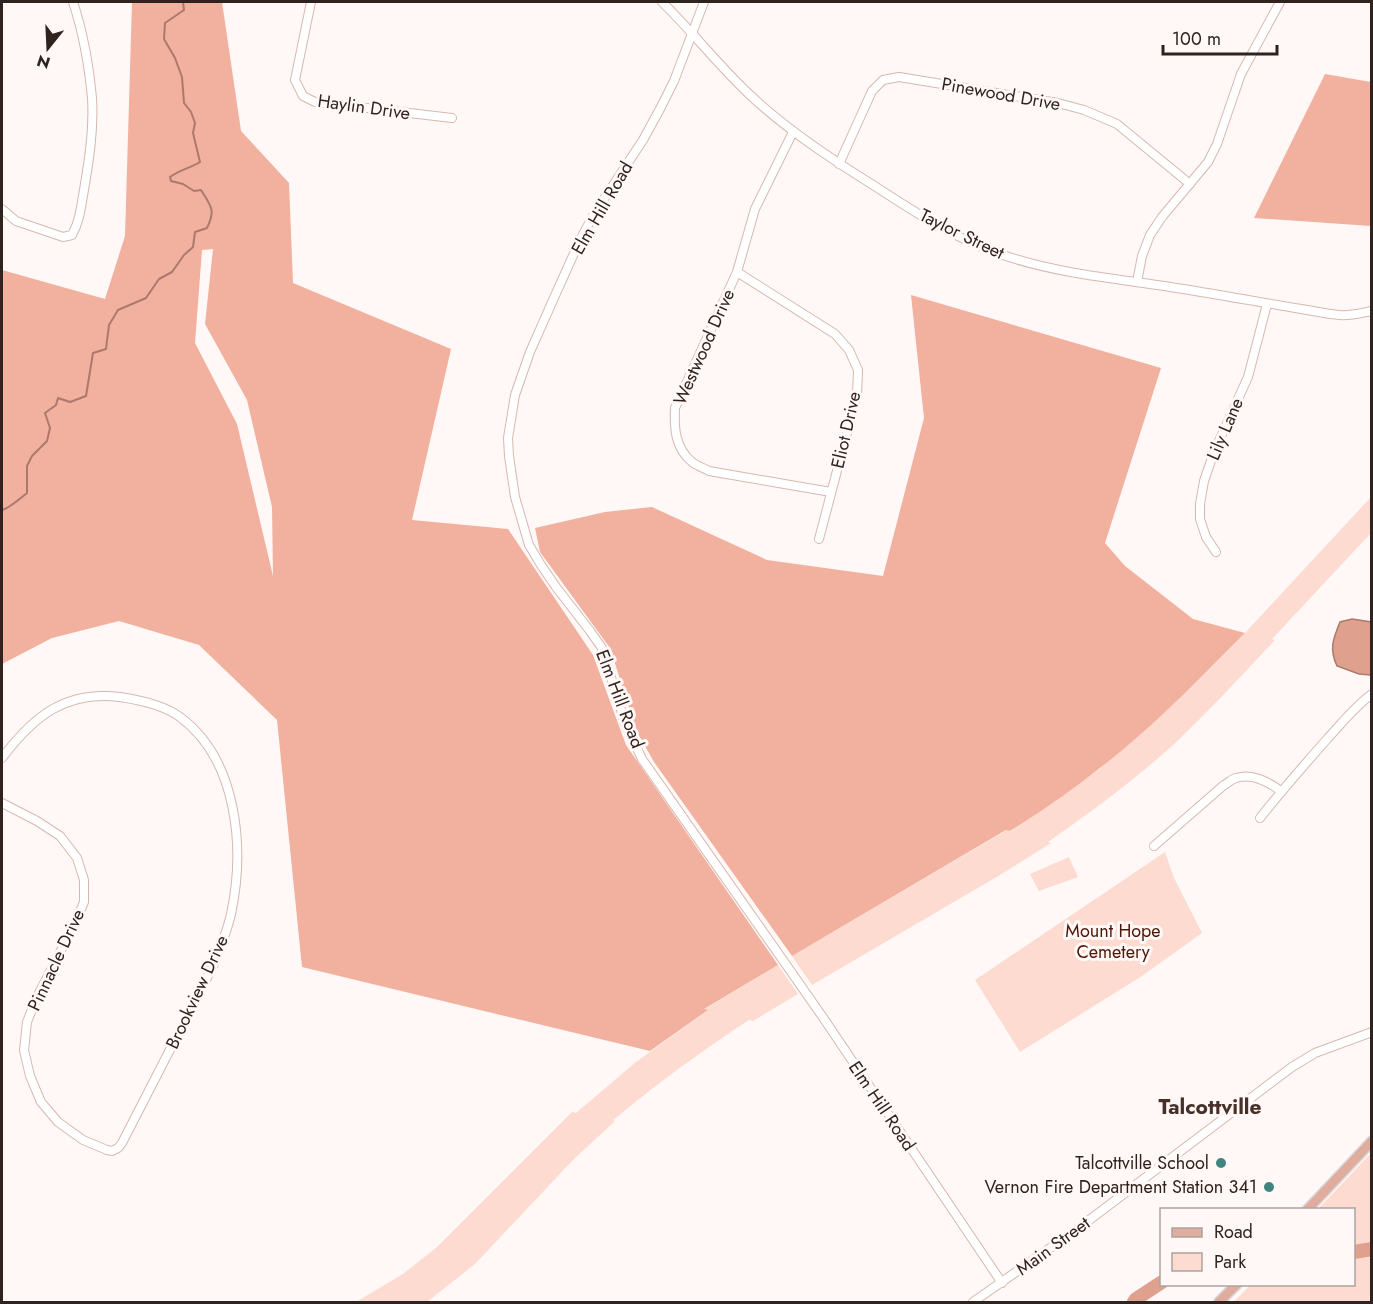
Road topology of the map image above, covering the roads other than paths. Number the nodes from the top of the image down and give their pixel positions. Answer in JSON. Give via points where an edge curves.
{"nodes":[{"id":1,"x":73,"y":2,"type":"edge"},
{"id":2,"x":311,"y":2,"type":"edge"},
{"id":3,"x":662,"y":2,"type":"edge"},
{"id":4,"x":704,"y":2,"type":"edge"},
{"id":5,"x":1280,"y":2,"type":"edge"},
{"id":6,"x":692,"y":33,"type":"junction"},
{"id":7,"x":452,"y":118,"type":"dead end"},
{"id":8,"x":794,"y":132,"type":"junction"},
{"id":9,"x":839,"y":164,"type":"junction"},
{"id":10,"x":1190,"y":184,"type":"junction"},
{"id":11,"x":2,"y":209,"type":"edge"},
{"id":12,"x":737,"y":272,"type":"junction"},
{"id":13,"x":1137,"y":282,"type":"junction"},
{"id":14,"x":1267,"y":304,"type":"junction"},
{"id":15,"x":1371,"y":311,"type":"edge"},
{"id":16,"x":831,"y":492,"type":"junction"},
{"id":17,"x":819,"y":539,"type":"dead end"},
{"id":18,"x":1216,"y":552,"type":"dead end"},
{"id":19,"x":1371,"y":694,"type":"edge"},
{"id":20,"x":2,"y":758,"type":"edge"},
{"id":21,"x":1281,"y":791,"type":"junction"},
{"id":22,"x":2,"y":803,"type":"edge"},
{"id":23,"x":1260,"y":818,"type":"dead end"},
{"id":24,"x":1154,"y":846,"type":"dead end"},
{"id":25,"x":1371,"y":1032,"type":"edge"},
{"id":26,"x":1371,"y":1141,"type":"edge"},
{"id":27,"x":112,"y":1151,"type":"joint"},
{"id":28,"x":1308,"y":1208,"type":"edge"},
{"id":29,"x":1002,"y":1283,"type":"junction"},
{"id":30,"x":1234,"y":1286,"type":"edge"},
{"id":31,"x":973,"y":1302,"type":"edge"},
{"id":32,"x":1219,"y":1302,"type":"edge"}],
"edges":[{"from":1,"to":11,"type":"street","via":[[92,99],[90,158],[78,225],[72,235],[63,237],[16,221]]},
{"from":2,"to":7,"type":"street","name":"Haylin Drive","via":[[296,80],[303,96],[315,102]]},
{"from":3,"to":6,"type":"street","name":"Taylor Street"},
{"from":4,"to":6,"type":"street","name":"Elm Hill Road"},
{"from":5,"to":10,"type":"street","via":[[1242,74],[1217,144]]},
{"from":6,"to":8,"type":"street","name":"Taylor Street","via":[[731,77]]},
{"from":6,"to":29,"type":"street","name":"Elm Hill Road","via":[[662,108],[594,214],[530,352],[515,395],[508,438],[515,497],[530,545],[541,565],[602,648],[642,759]]},
{"from":8,"to":9,"type":"street","name":"Taylor Street"},
{"from":8,"to":12,"type":"street","name":"Westwood Drive","via":[[755,209]]},
{"from":9,"to":10,"type":"street","name":"Pinewood Drive","via":[[872,91],[883,80],[899,77],[1084,110],[1117,124]]},
{"from":9,"to":13,"type":"street","name":"Taylor Street","via":[[906,207],[980,247],[1041,266]]},
{"from":10,"to":13,"type":"street","via":[[1150,235]]},
{"from":12,"to":16,"type":"street","name":"Eliot Drive","via":[[836,334],[858,370],[857,395]]},
{"from":12,"to":16,"type":"street","name":"Westwood Drive","via":[[675,408],[674,430],[679,446],[691,461],[709,471]]},
{"from":13,"to":14,"type":"street","name":"Taylor Street"},
{"from":14,"to":15,"type":"street","name":"Taylor Street","via":[[1341,315]]},
{"from":14,"to":18,"type":"street","name":"Lily Lane","via":[[1248,377],[1204,481],[1200,519]]},
{"from":16,"to":17,"type":"street","name":"Eliot Drive"},
{"from":19,"to":21,"type":"street"},
{"from":20,"to":27,"type":"street","name":"Brookview Drive","via":[[34,721],[56,706],[105,695],[136,699],[180,716],[200,736],[225,777],[238,855],[224,941],[122,1143]]},
{"from":21,"to":23,"type":"street"},
{"from":21,"to":24,"type":"street","via":[[1252,776],[1237,778]]},
{"from":22,"to":27,"type":"street","name":"Pinnacle Drive","via":[[60,836],[77,858],[84,880],[84,902],[27,1022],[24,1050],[30,1076],[41,1102],[58,1122],[83,1140]]},
{"from":25,"to":29,"type":"street","name":"Main Street","via":[[1316,1053],[1293,1067]]},
{"from":26,"to":28,"type":"main road"},
{"from":29,"to":31,"type":"street","name":"Main Street"},
{"from":30,"to":32,"type":"main road"}]}
